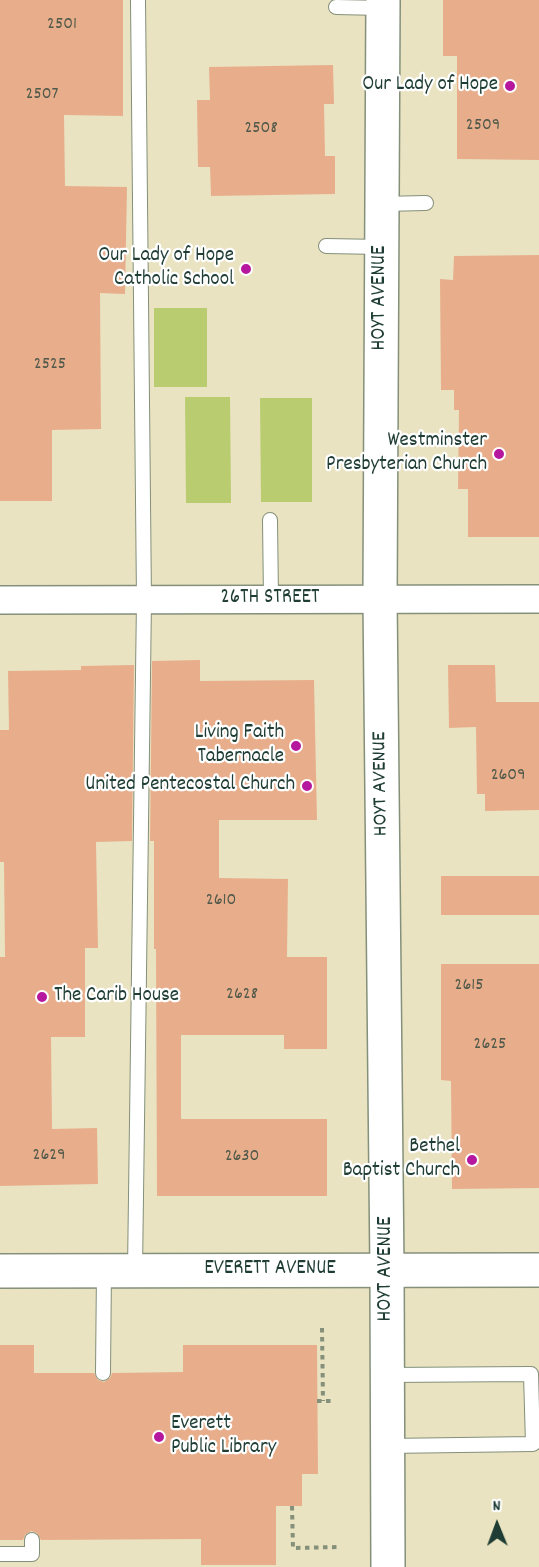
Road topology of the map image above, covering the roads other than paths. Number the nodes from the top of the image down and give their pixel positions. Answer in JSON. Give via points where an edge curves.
{"nodes":[{"id":1,"x":138,"y":0,"type":"edge"},
{"id":2,"x":382,"y":4,"type":"edge"},
{"id":3,"x":336,"y":7,"type":"dead end"},
{"id":4,"x":426,"y":203,"type":"dead end"},
{"id":5,"x":382,"y":204,"type":"junction"},
{"id":6,"x":326,"y":246,"type":"dead end"},
{"id":7,"x":381,"y":247,"type":"junction"},
{"id":8,"x":270,"y":520,"type":"dead end"},
{"id":9,"x":380,"y":598,"type":"junction"},
{"id":10,"x":271,"y":599,"type":"junction"},
{"id":11,"x":539,"y":599,"type":"edge"},
{"id":12,"x":0,"y":600,"type":"edge"},
{"id":13,"x":144,"y":600,"type":"junction"},
{"id":14,"x":0,"y":1270,"type":"edge"},
{"id":15,"x":120,"y":1270,"type":"junction"},
{"id":16,"x":387,"y":1270,"type":"junction"},
{"id":17,"x":539,"y":1270,"type":"edge"},
{"id":18,"x":103,"y":1373,"type":"dead end"},
{"id":19,"x":387,"y":1375,"type":"junction"},
{"id":20,"x":387,"y":1446,"type":"junction"},
{"id":21,"x":32,"y":1540,"type":"dead end"},
{"id":22,"x":0,"y":1554,"type":"edge"},
{"id":23,"x":388,"y":1567,"type":"edge"}],
"edges":[{"from":1,"to":13,"type":"lane"},
{"from":2,"to":3,"type":"lane"},
{"from":2,"to":5,"type":"street","name":"HOYT AVENUE"},
{"from":4,"to":5,"type":"lane"},
{"from":5,"to":7,"type":"street","name":"HOYT AVENUE"},
{"from":6,"to":7,"type":"lane"},
{"from":7,"to":9,"type":"street","name":"HOYT AVENUE"},
{"from":8,"to":10,"type":"lane"},
{"from":9,"to":10,"type":"street","name":"26TH STREET"},
{"from":9,"to":11,"type":"street","name":"26TH STREET"},
{"from":9,"to":16,"type":"street","name":"HOYT AVENUE"},
{"from":10,"to":13,"type":"street","name":"26TH STREET"},
{"from":12,"to":13,"type":"street","name":"26TH STREET"},
{"from":13,"to":15,"type":"lane"},
{"from":14,"to":15,"type":"street","name":"EVERETT AVENUE"},
{"from":15,"to":16,"type":"street","name":"EVERETT AVENUE"},
{"from":15,"to":18,"type":"lane"},
{"from":16,"to":17,"type":"street","name":"EVERETT AVENUE"},
{"from":16,"to":19,"type":"street","name":"HOYT AVENUE"},
{"from":19,"to":20,"type":"street","name":"HOYT AVENUE"},
{"from":19,"to":20,"type":"lane","via":[[531,1374],[532,1444]]},
{"from":20,"to":23,"type":"street","name":"HOYT AVENUE"},
{"from":21,"to":22,"type":"lane","via":[[32,1554]]}]}
